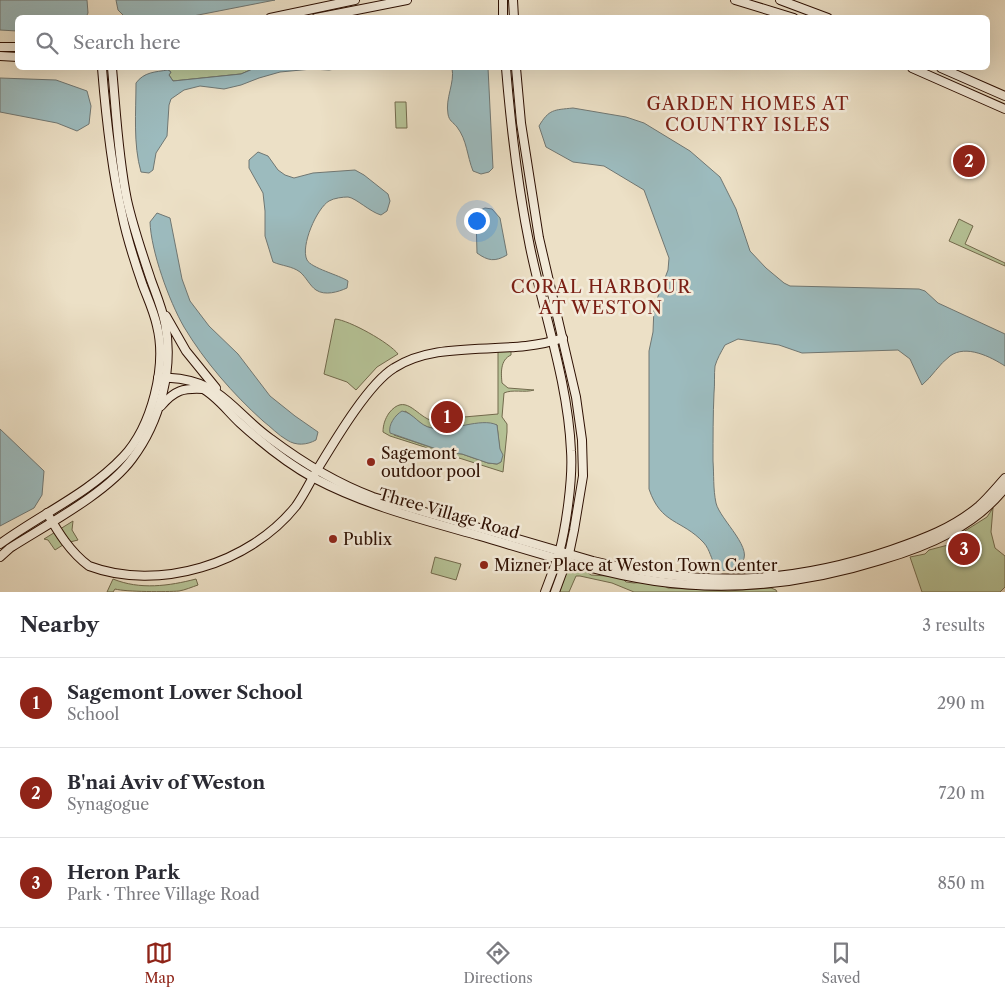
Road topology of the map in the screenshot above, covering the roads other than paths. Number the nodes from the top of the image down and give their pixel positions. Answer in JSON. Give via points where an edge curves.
{"nodes":[{"id":1,"x":355,"y":0,"type":"edge"},
{"id":2,"x":408,"y":0,"type":"edge"},
{"id":3,"x":502,"y":0,"type":"edge"},
{"id":4,"x":513,"y":0,"type":"edge"},
{"id":5,"x":735,"y":0,"type":"edge"},
{"id":6,"x":780,"y":0,"type":"edge"},
{"id":7,"x":284,"y":15,"type":"edge"},
{"id":8,"x":331,"y":15,"type":"edge"},
{"id":9,"x":503,"y":15,"type":"edge"},
{"id":10,"x":514,"y":15,"type":"edge"},
{"id":11,"x":784,"y":15,"type":"edge"},
{"id":12,"x":820,"y":15,"type":"edge"},
{"id":13,"x":0,"y":47,"type":"edge"},
{"id":14,"x":15,"y":47,"type":"edge"},
{"id":15,"x":0,"y":56,"type":"edge"},
{"id":16,"x":15,"y":57,"type":"edge"},
{"id":17,"x":102,"y":70,"type":"edge"},
{"id":18,"x":112,"y":70,"type":"edge"},
{"id":19,"x":506,"y":70,"type":"edge"},
{"id":20,"x":516,"y":70,"type":"edge"},
{"id":21,"x":917,"y":70,"type":"edge"},
{"id":22,"x":946,"y":70,"type":"edge"},
{"id":23,"x":1005,"y":96,"type":"edge"},
{"id":24,"x":1005,"y":109,"type":"edge"},
{"id":25,"x":161,"y":306,"type":"junction"},
{"id":26,"x":563,"y":338,"type":"junction"},
{"id":27,"x":553,"y":342,"type":"junction"},
{"id":28,"x":163,"y":379,"type":"junction"},
{"id":29,"x":204,"y":389,"type":"junction"},
{"id":30,"x":224,"y":397,"type":"junction"},
{"id":31,"x":159,"y":407,"type":"junction"},
{"id":32,"x":315,"y":474,"type":"junction"},
{"id":33,"x":1005,"y":478,"type":"edge"},
{"id":34,"x":1005,"y":488,"type":"edge"},
{"id":35,"x":47,"y":513,"type":"junction"},
{"id":36,"x":52,"y":521,"type":"junction"},
{"id":37,"x":0,"y":544,"type":"edge"},
{"id":38,"x":558,"y":555,"type":"junction"},
{"id":39,"x":0,"y":557,"type":"edge"},
{"id":40,"x":568,"y":557,"type":"junction"},
{"id":41,"x":656,"y":574,"type":"junction"},
{"id":42,"x":205,"y":575,"type":"dead end"},
{"id":43,"x":664,"y":582,"type":"junction"},
{"id":44,"x":784,"y":582,"type":"junction"},
{"id":45,"x":126,"y":583,"type":"dead end"},
{"id":46,"x":545,"y":592,"type":"edge"},
{"id":47,"x":555,"y":592,"type":"edge"}],
"edges":[{"from":1,"to":7,"type":"street"},
{"from":2,"to":8,"type":"street"},
{"from":3,"to":9,"type":"street"},
{"from":4,"to":10,"type":"street"},
{"from":5,"to":11,"type":"street"},
{"from":6,"to":12,"type":"street"},
{"from":13,"to":14,"type":"street"},
{"from":15,"to":16,"type":"street"},
{"from":17,"to":28,"type":"street","via":[[106,120],[121,212],[158,326]]},
{"from":18,"to":25,"type":"street","via":[[127,200],[136,237]]},
{"from":19,"to":27,"type":"street","via":[[512,140],[530,248]]},
{"from":20,"to":26,"type":"street","via":[[521,124],[538,229]]},
{"from":21,"to":24,"type":"street"},
{"from":22,"to":23,"type":"street"},
{"from":25,"to":28,"type":"street","via":[[167,346]]},
{"from":25,"to":30,"type":"street","via":[[186,351]]},
{"from":26,"to":27,"type":"street"},
{"from":26,"to":40,"type":"street","via":[[576,396],[583,476]]},
{"from":27,"to":32,"type":"street","via":[[436,352],[392,368],[356,410]]},
{"from":27,"to":38,"type":"street","via":[[572,453]]},
{"from":28,"to":29,"type":"street","name":"Three Village Road"},
{"from":28,"to":30,"type":"street","name":"Three Village Road","via":[[197,382]]},
{"from":28,"to":31,"type":"street"},
{"from":28,"to":35,"type":"street","via":[[145,424],[124,457],[93,485]]},
{"from":29,"to":31,"type":"street","via":[[176,392]]},
{"from":29,"to":32,"type":"street","name":"Three Village Road","via":[[256,436]]},
{"from":30,"to":32,"type":"street","name":"Three Village Road"},
{"from":31,"to":36,"type":"street","via":[[144,442],[131,460],[99,490]]},
{"from":32,"to":38,"type":"street","name":"Three Village Road","via":[[382,500]]},
{"from":32,"to":42,"type":"street","via":[[296,506],[268,535],[229,563]]},
{"from":33,"to":44,"type":"street","name":"Three Village Road","via":[[980,505],[943,530]]},
{"from":34,"to":44,"type":"street","name":"Three Village Road","via":[[967,523],[926,545],[839,572]]},
{"from":35,"to":36,"type":"street"},
{"from":35,"to":37,"type":"street"},
{"from":36,"to":39,"type":"street"},
{"from":36,"to":45,"type":"street","via":[[66,543],[89,566]]},
{"from":38,"to":40,"type":"street","name":"Three Village Road"},
{"from":38,"to":46,"type":"street"},
{"from":40,"to":41,"type":"street","name":"Three Village Road"},
{"from":40,"to":43,"type":"street","name":"Three Village Road","via":[[620,574]]},
{"from":40,"to":47,"type":"street"},
{"from":41,"to":43,"type":"street"},
{"from":41,"to":44,"type":"street","name":"Three Village Road"},
{"from":43,"to":44,"type":"street","name":"Three Village Road","via":[[730,585]]}]}
